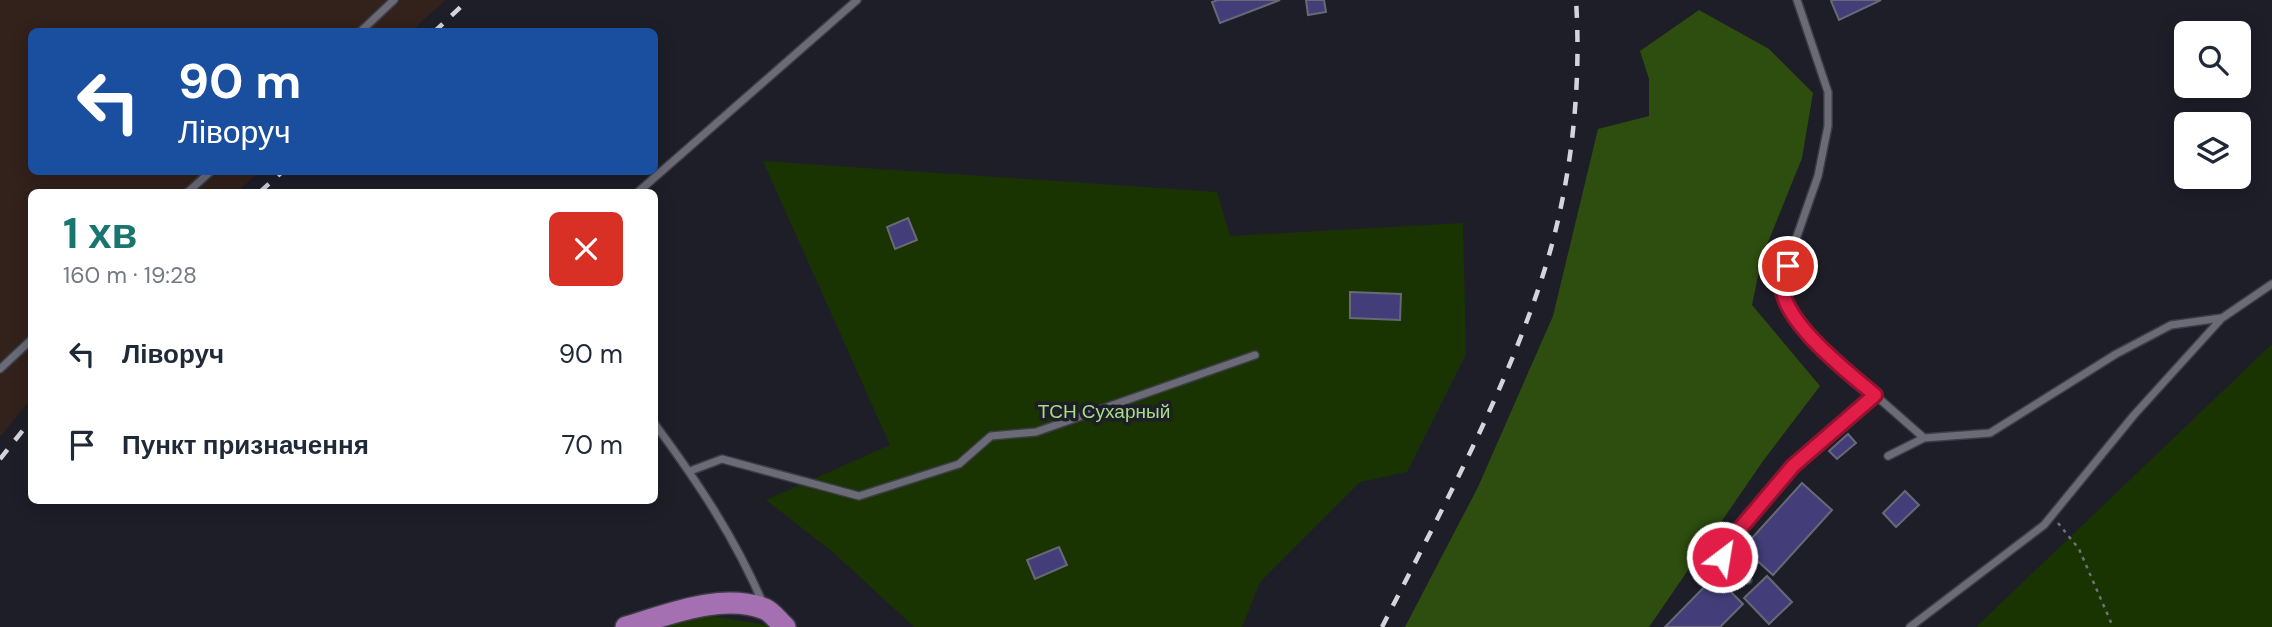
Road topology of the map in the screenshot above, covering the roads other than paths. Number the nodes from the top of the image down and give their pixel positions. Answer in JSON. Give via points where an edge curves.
{"nodes":[{"id":1,"x":394,"y":0,"type":"edge"},
{"id":2,"x":857,"y":0,"type":"edge"},
{"id":3,"x":1797,"y":0,"type":"edge"},
{"id":4,"x":364,"y":28,"type":"edge"},
{"id":5,"x":658,"y":174,"type":"edge"},
{"id":6,"x":207,"y":175,"type":"edge"},
{"id":7,"x":657,"y":175,"type":"edge"},
{"id":8,"x":191,"y":189,"type":"edge"},
{"id":9,"x":641,"y":189,"type":"edge"},
{"id":10,"x":2272,"y":284,"type":"edge"},
{"id":11,"x":2222,"y":318,"type":"junction"},
{"id":12,"x":28,"y":343,"type":"edge"},
{"id":13,"x":1255,"y":355,"type":"dead end"},
{"id":14,"x":0,"y":369,"type":"edge"},
{"id":15,"x":1875,"y":395,"type":"junction"},
{"id":16,"x":658,"y":428,"type":"edge"},
{"id":17,"x":1924,"y":438,"type":"junction"},
{"id":18,"x":1888,"y":456,"type":"dead end"},
{"id":19,"x":690,"y":471,"type":"junction"},
{"id":20,"x":1748,"y":580,"type":"dead end"},
{"id":21,"x":766,"y":610,"type":"junction"},
{"id":22,"x":625,"y":627,"type":"edge"},
{"id":23,"x":785,"y":627,"type":"edge"},
{"id":24,"x":1910,"y":627,"type":"edge"}],
"edges":[{"from":1,"to":4,"type":"lane"},
{"from":2,"to":5,"type":"lane"},
{"from":3,"to":15,"type":"lane","via":[[1828,92],[1828,126],[1818,176],[1781,282],[1789,308],[1822,349]]},
{"from":6,"to":8,"type":"lane"},
{"from":7,"to":9,"type":"lane"},
{"from":10,"to":11,"type":"lane"},
{"from":11,"to":17,"type":"lane","via":[[2171,325],[1990,433]]},
{"from":11,"to":24,"type":"lane","via":[[2043,525]]},
{"from":12,"to":14,"type":"lane"},
{"from":13,"to":19,"type":"lane","via":[[1036,432],[991,436],[959,464],[859,496],[722,459]]},
{"from":15,"to":17,"type":"lane"},
{"from":15,"to":20,"type":"lane","via":[[1793,466],[1727,544],[1722,557]]},
{"from":16,"to":19,"type":"lane"},
{"from":17,"to":18,"type":"lane"},
{"from":19,"to":21,"type":"lane","via":[[744,558]]},
{"from":21,"to":22,"type":"main road","via":[[728,604],[694,608]]},
{"from":21,"to":23,"type":"main road"}]}
